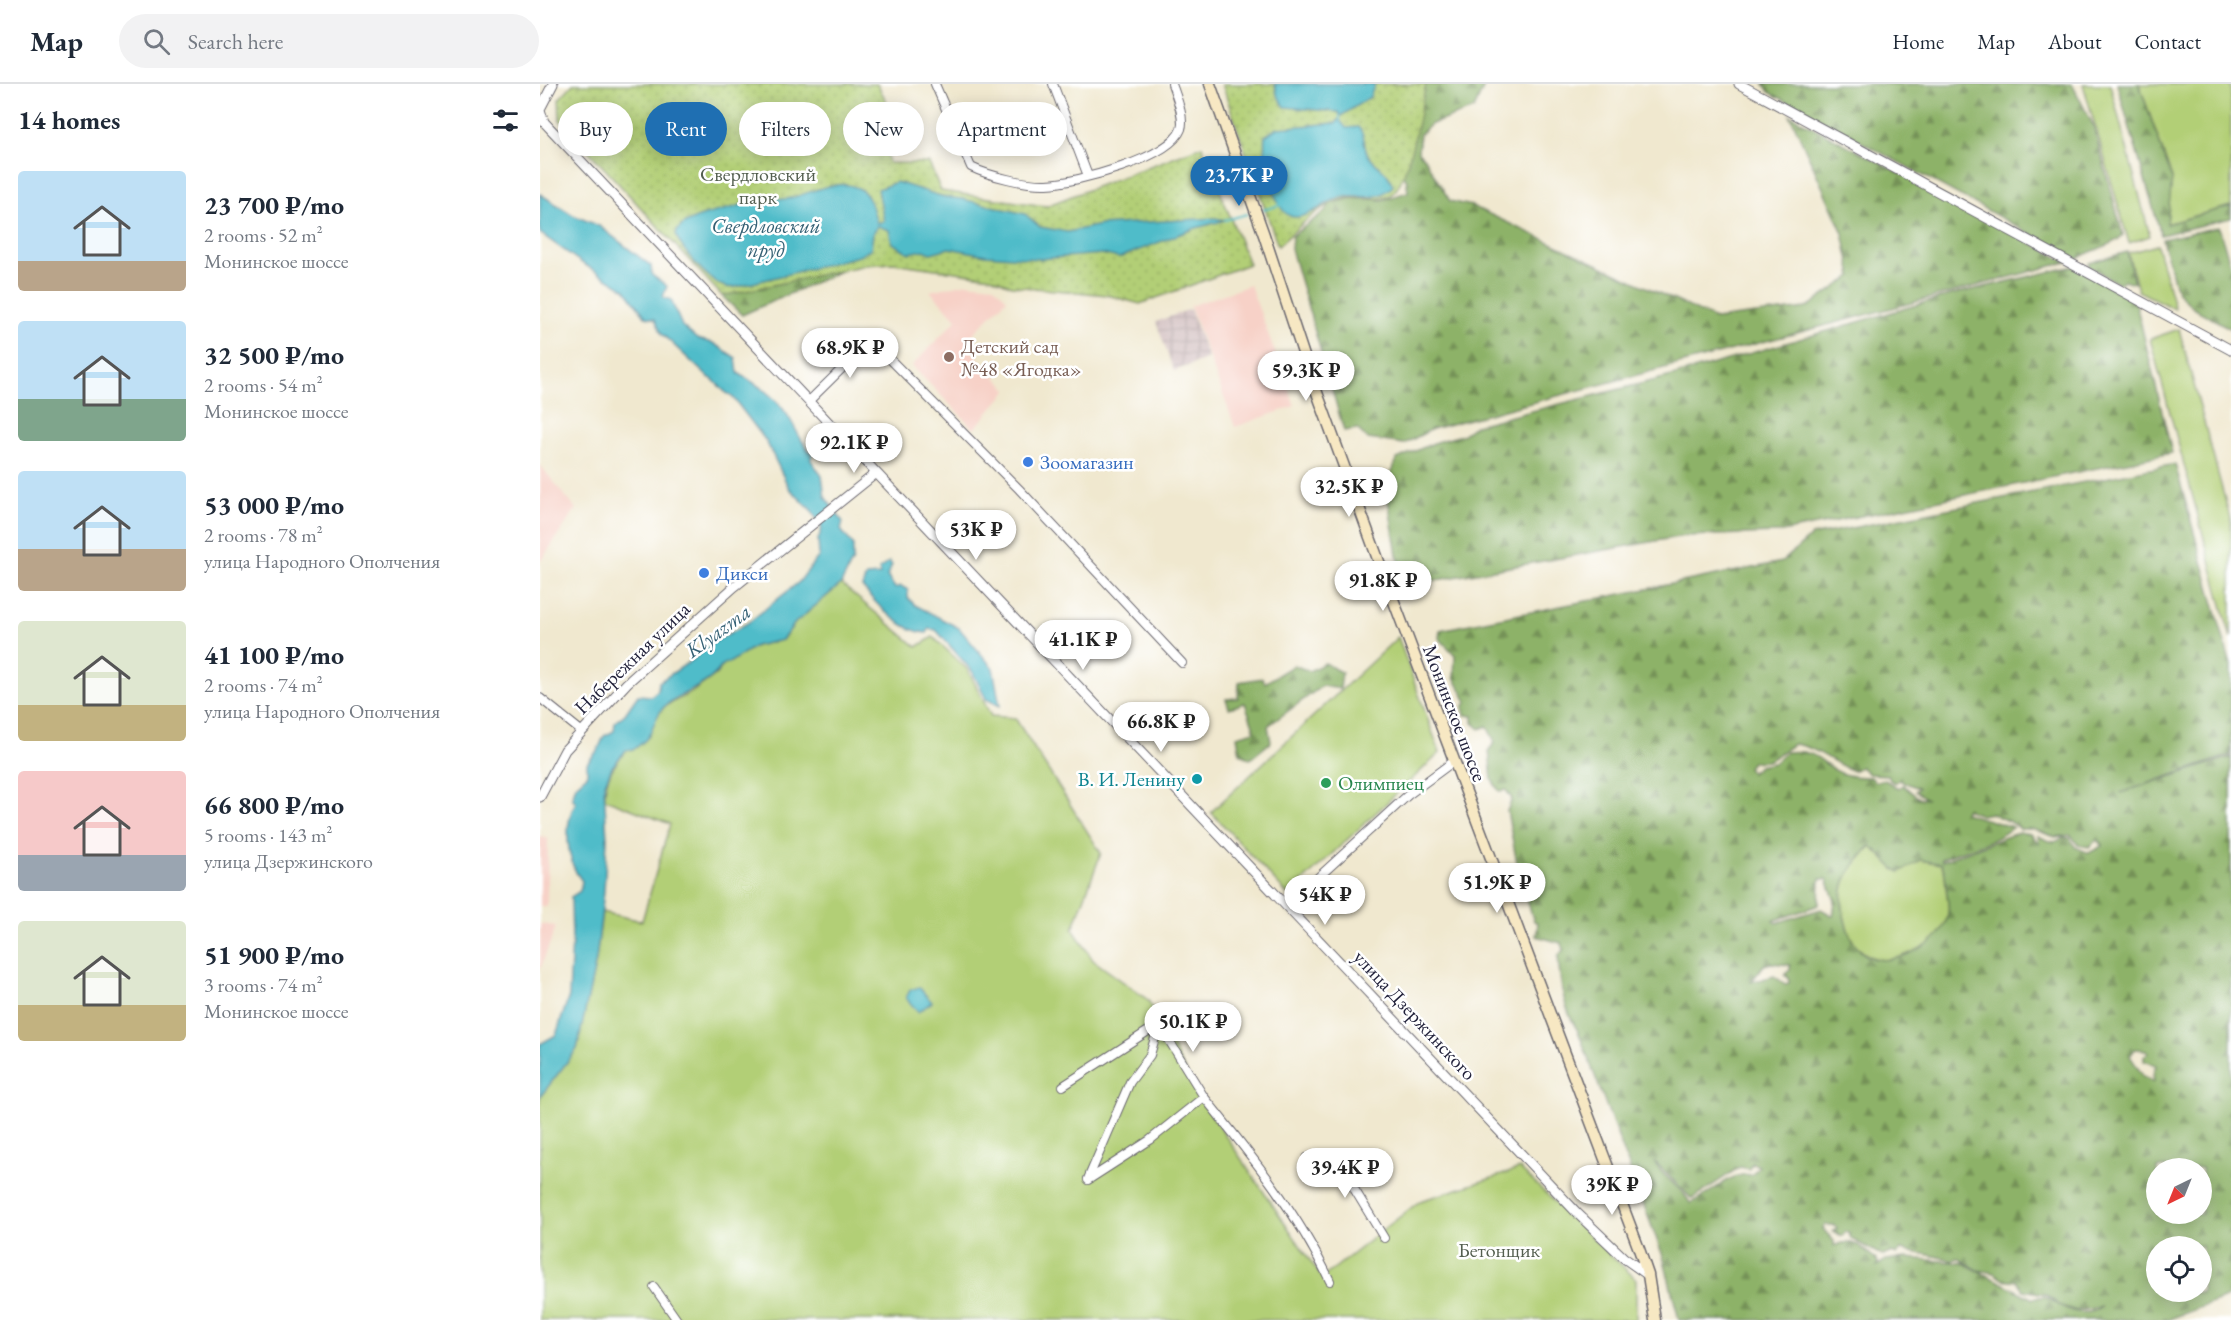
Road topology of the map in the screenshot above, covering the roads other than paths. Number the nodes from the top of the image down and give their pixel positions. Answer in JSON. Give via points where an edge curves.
{"nodes":[{"id":1,"x":553,"y":84,"type":"edge"},
{"id":2,"x":935,"y":84,"type":"edge"},
{"id":3,"x":1053,"y":84,"type":"edge"},
{"id":4,"x":1172,"y":84,"type":"edge"},
{"id":5,"x":1210,"y":84,"type":"edge"},
{"id":6,"x":1739,"y":84,"type":"edge"},
{"id":7,"x":540,"y":110,"type":"edge"},
{"id":8,"x":1088,"y":176,"type":"junction"},
{"id":9,"x":2231,"y":350,"type":"edge"},
{"id":10,"x":810,"y":400,"type":"junction"},
{"id":11,"x":875,"y":474,"type":"junction"},
{"id":12,"x":1182,"y":663,"type":"dead end"},
{"id":13,"x":540,"y":698,"type":"edge"},
{"id":14,"x":581,"y":731,"type":"junction"},
{"id":15,"x":1454,"y":760,"type":"junction"},
{"id":16,"x":540,"y":797,"type":"edge"},
{"id":17,"x":1287,"y":906,"type":"junction"},
{"id":18,"x":1159,"y":1024,"type":"junction"},
{"id":19,"x":1063,"y":1086,"type":"dead end"},
{"id":20,"x":1204,"y":1097,"type":"junction"},
{"id":21,"x":1307,"y":1158,"type":"dead end"},
{"id":22,"x":1384,"y":1238,"type":"dead end"},
{"id":23,"x":1639,"y":1249,"type":"junction"},
{"id":24,"x":1615,"y":1250,"type":"junction"},
{"id":25,"x":1648,"y":1275,"type":"junction"},
{"id":26,"x":1330,"y":1281,"type":"dead end"},
{"id":27,"x":654,"y":1287,"type":"dead end"},
{"id":28,"x":677,"y":1320,"type":"edge"},
{"id":29,"x":1655,"y":1320,"type":"edge"}],
"edges":[{"from":1,"to":7,"type":"street"},
{"from":2,"to":8,"type":"street","via":[[971,167],[1046,184]]},
{"from":3,"to":8,"type":"street"},
{"from":4,"to":8,"type":"street","via":[[1181,128],[1172,142],[1155,154]]},
{"from":5,"to":15,"type":"main road","name":"Монинское шоссе","via":[[1308,368]]},
{"from":6,"to":9,"type":"street"},
{"from":7,"to":10,"type":"street","name":"улица Дзержинского","via":[[544,122]]},
{"from":10,"to":11,"type":"street","name":"улица Дзержинского"},
{"from":10,"to":12,"type":"street","via":[[871,340]]},
{"from":11,"to":14,"type":"street","name":"Набережная улица","via":[[734,587],[627,683]]},
{"from":11,"to":17,"type":"street","name":"улица Дзержинского"},
{"from":13,"to":14,"type":"street"},
{"from":14,"to":16,"type":"street","name":"Набережная улица","via":[[565,750]]},
{"from":15,"to":17,"type":"street","via":[[1408,795]]},
{"from":15,"to":23,"type":"main road","name":"Монинское шоссе"},
{"from":17,"to":24,"type":"street","name":"улица Дзержинского"},
{"from":18,"to":19,"type":"street"},
{"from":18,"to":20,"type":"street"},
{"from":18,"to":20,"type":"street","via":[[1150,1055],[1130,1082],[1088,1180],[1150,1140]]},
{"from":20,"to":26,"type":"street","via":[[1264,1171],[1313,1245]]},
{"from":21,"to":22,"type":"street","via":[[1327,1154],[1336,1159]]},
{"from":23,"to":24,"type":"street","via":[[1634,1256]]},
{"from":23,"to":25,"type":"main road","name":"Монинское шоссе"},
{"from":24,"to":25,"type":"street","name":"улица Дзержинского"},
{"from":25,"to":29,"type":"main road","name":"Монинское шоссе"},
{"from":27,"to":28,"type":"street"}]}
